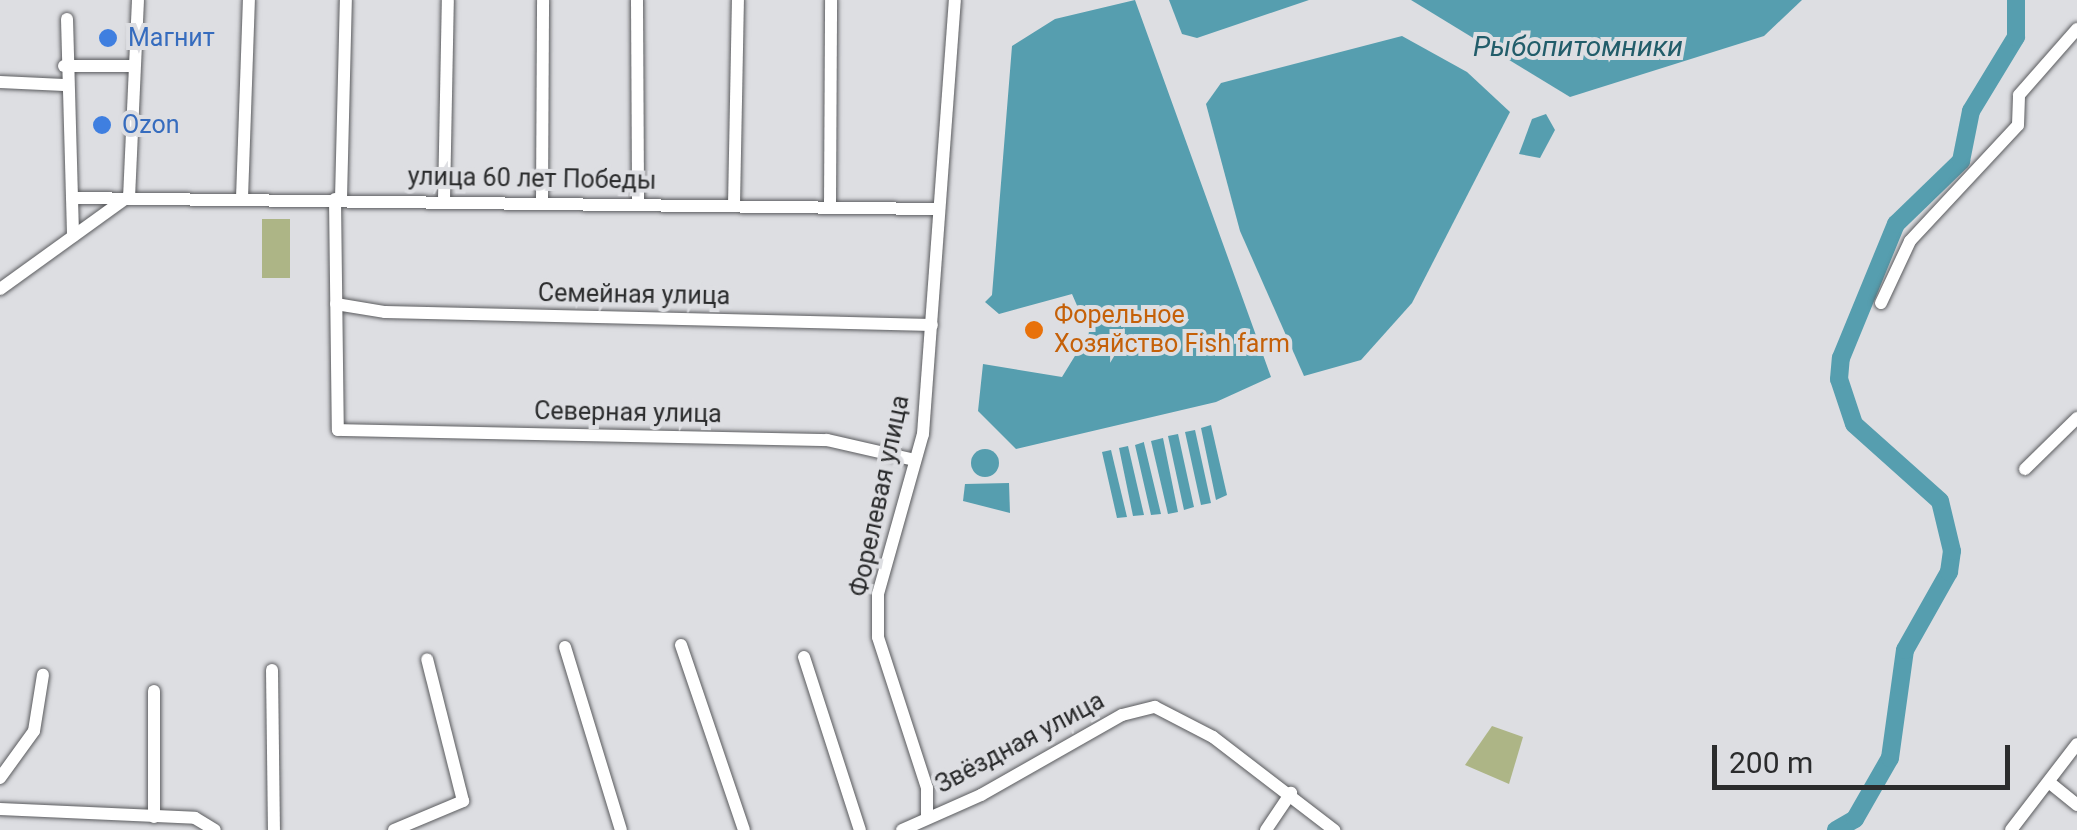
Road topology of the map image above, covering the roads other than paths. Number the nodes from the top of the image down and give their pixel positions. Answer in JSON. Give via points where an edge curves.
{"nodes":[{"id":1,"x":138,"y":0,"type":"edge"},
{"id":2,"x":249,"y":0,"type":"edge"},
{"id":3,"x":346,"y":0,"type":"edge"},
{"id":4,"x":448,"y":0,"type":"edge"},
{"id":5,"x":542,"y":0,"type":"edge"},
{"id":6,"x":638,"y":0,"type":"edge"},
{"id":7,"x":738,"y":0,"type":"edge"},
{"id":8,"x":830,"y":0,"type":"edge"},
{"id":9,"x":955,"y":0,"type":"edge"},
{"id":10,"x":67,"y":19,"type":"dead end"},
{"id":11,"x":2077,"y":30,"type":"edge"},
{"id":12,"x":64,"y":66,"type":"junction"},
{"id":13,"x":131,"y":66,"type":"junction"},
{"id":14,"x":0,"y":82,"type":"edge"},
{"id":15,"x":64,"y":85,"type":"junction"},
{"id":16,"x":72,"y":198,"type":"junction"},
{"id":17,"x":128,"y":198,"type":"junction"},
{"id":18,"x":242,"y":198,"type":"junction"},
{"id":19,"x":338,"y":199,"type":"junction"},
{"id":20,"x":444,"y":200,"type":"junction"},
{"id":21,"x":542,"y":202,"type":"junction"},
{"id":22,"x":638,"y":204,"type":"junction"},
{"id":23,"x":734,"y":206,"type":"junction"},
{"id":24,"x":830,"y":207,"type":"junction"},
{"id":25,"x":937,"y":210,"type":"junction"},
{"id":26,"x":72,"y":236,"type":"junction"},
{"id":27,"x":0,"y":290,"type":"edge"},
{"id":28,"x":1881,"y":303,"type":"dead end"},
{"id":29,"x":336,"y":304,"type":"junction"},
{"id":30,"x":932,"y":324,"type":"junction"},
{"id":31,"x":2077,"y":418,"type":"edge"},
{"id":32,"x":914,"y":460,"type":"junction"},
{"id":33,"x":2025,"y":469,"type":"dead end"},
{"id":34,"x":681,"y":645,"type":"dead end"},
{"id":35,"x":566,"y":647,"type":"dead end"},
{"id":36,"x":804,"y":657,"type":"dead end"},
{"id":37,"x":427,"y":660,"type":"dead end"},
{"id":38,"x":272,"y":670,"type":"dead end"},
{"id":39,"x":43,"y":675,"type":"dead end"},
{"id":40,"x":154,"y":691,"type":"dead end"},
{"id":41,"x":2077,"y":744,"type":"edge"},
{"id":42,"x":0,"y":778,"type":"edge"},
{"id":43,"x":2050,"y":783,"type":"junction"},
{"id":44,"x":1291,"y":793,"type":"junction"},
{"id":45,"x":2077,"y":804,"type":"edge"},
{"id":46,"x":0,"y":809,"type":"edge"},
{"id":47,"x":927,"y":816,"type":"junction"},
{"id":48,"x":154,"y":817,"type":"junction"},
{"id":49,"x":215,"y":830,"type":"edge"},
{"id":50,"x":274,"y":830,"type":"edge"},
{"id":51,"x":394,"y":830,"type":"edge"},
{"id":52,"x":621,"y":830,"type":"edge"},
{"id":53,"x":744,"y":830,"type":"edge"},
{"id":54,"x":860,"y":830,"type":"edge"},
{"id":55,"x":902,"y":830,"type":"edge"},
{"id":56,"x":1266,"y":830,"type":"edge"},
{"id":57,"x":1334,"y":830,"type":"edge"},
{"id":58,"x":2012,"y":830,"type":"edge"}],
"edges":[{"from":1,"to":13,"type":"street"},
{"from":2,"to":18,"type":"street"},
{"from":3,"to":19,"type":"street"},
{"from":4,"to":20,"type":"street"},
{"from":5,"to":21,"type":"street"},
{"from":6,"to":22,"type":"street"},
{"from":7,"to":23,"type":"street"},
{"from":8,"to":24,"type":"street"},
{"from":9,"to":25,"type":"street","name":"Форелевая улица"},
{"from":10,"to":12,"type":"street"},
{"from":11,"to":28,"type":"street","via":[[2019,96],[2018,125],[1910,241]]},
{"from":12,"to":13,"type":"street"},
{"from":12,"to":15,"type":"street"},
{"from":13,"to":17,"type":"street"},
{"from":14,"to":15,"type":"street"},
{"from":15,"to":16,"type":"street"},
{"from":16,"to":17,"type":"street","name":"улица 60 лет Победы"},
{"from":16,"to":26,"type":"street"},
{"from":17,"to":18,"type":"street","name":"улица 60 лет Победы"},
{"from":17,"to":26,"type":"street"},
{"from":18,"to":19,"type":"street","name":"улица 60 лет Победы"},
{"from":19,"to":20,"type":"street","name":"улица 60 лет Победы"},
{"from":19,"to":29,"type":"street"},
{"from":20,"to":21,"type":"street","name":"улица 60 лет Победы"},
{"from":21,"to":22,"type":"street","name":"улица 60 лет Победы"},
{"from":22,"to":23,"type":"street","name":"улица 60 лет Победы"},
{"from":23,"to":24,"type":"street","name":"улица 60 лет Победы"},
{"from":24,"to":25,"type":"street","name":"улица 60 лет Победы"},
{"from":25,"to":30,"type":"street","name":"Форелевая улица"},
{"from":26,"to":27,"type":"street"},
{"from":29,"to":30,"type":"street","name":"Семейная улица","via":[[385,312]]},
{"from":29,"to":32,"type":"street","name":"Северная улица","via":[[338,430],[827,440]]},
{"from":30,"to":32,"type":"street","name":"Форелевая улица"},
{"from":31,"to":33,"type":"street"},
{"from":32,"to":47,"type":"street","name":"Форелевая улица","via":[[878,594],[878,637],[926,788]]},
{"from":34,"to":53,"type":"street"},
{"from":35,"to":52,"type":"street"},
{"from":36,"to":54,"type":"street"},
{"from":37,"to":51,"type":"street","via":[[463,801]]},
{"from":38,"to":50,"type":"street"},
{"from":39,"to":42,"type":"street","via":[[34,731]]},
{"from":40,"to":48,"type":"street"},
{"from":41,"to":43,"type":"street"},
{"from":43,"to":45,"type":"street"},
{"from":43,"to":58,"type":"street"},
{"from":44,"to":47,"type":"street","name":"Звёздная улица","via":[[1155,706],[1122,715],[981,795]]},
{"from":44,"to":56,"type":"street"},
{"from":44,"to":57,"type":"street","name":"Звёздная улица"},
{"from":46,"to":48,"type":"street"},
{"from":47,"to":55,"type":"street"},
{"from":48,"to":49,"type":"street","via":[[194,818]]}]}
